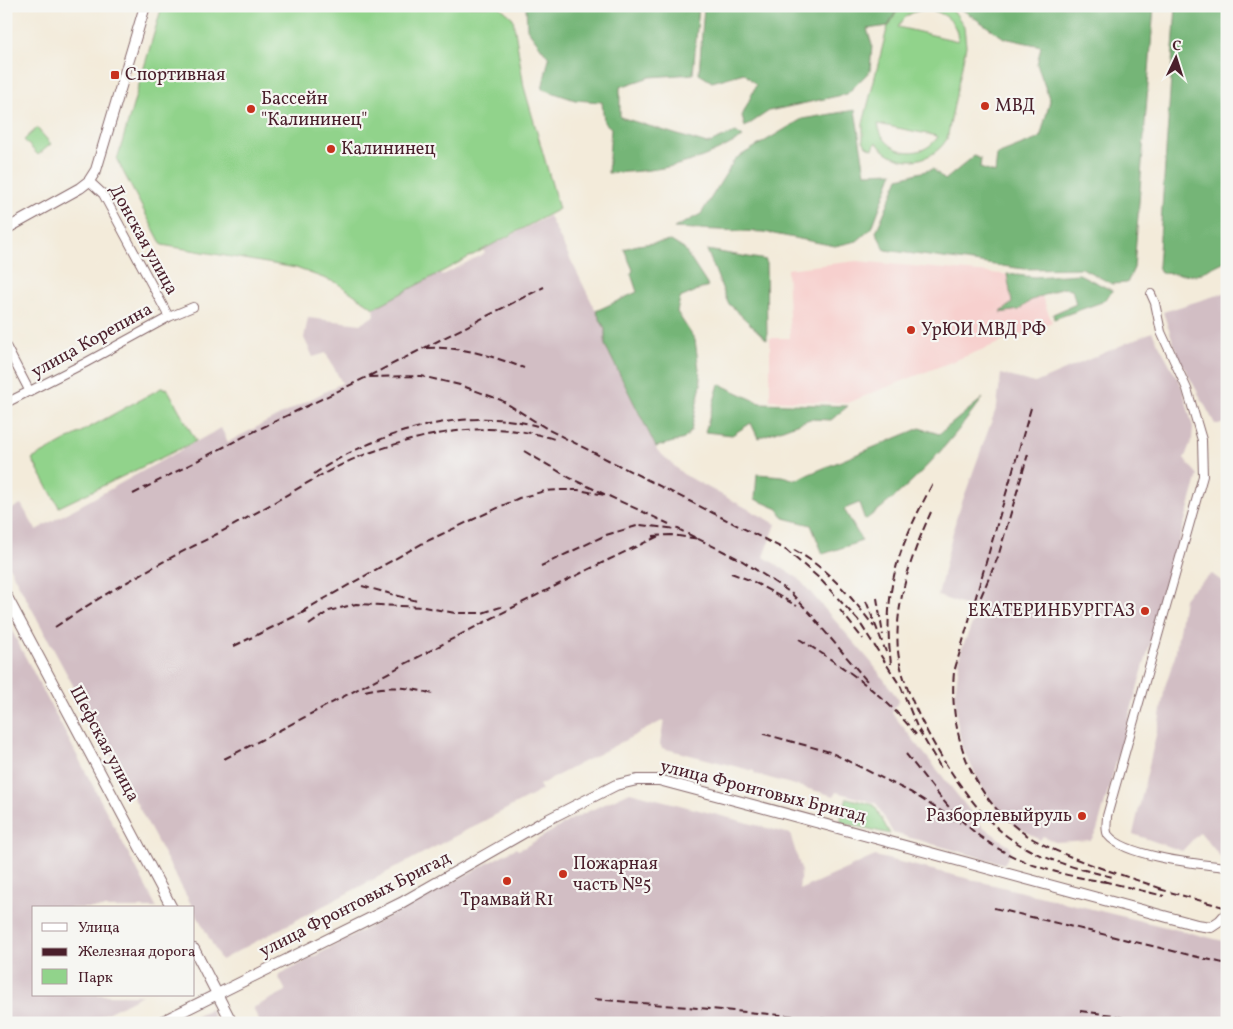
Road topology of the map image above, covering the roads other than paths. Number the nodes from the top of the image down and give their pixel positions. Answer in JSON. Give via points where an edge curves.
{"nodes":[{"id":1,"x":145,"y":6,"type":"edge"},
{"id":2,"x":89,"y":181,"type":"junction"},
{"id":3,"x":6,"y":229,"type":"edge"},
{"id":4,"x":1150,"y":294,"type":"dead end"},
{"id":5,"x":193,"y":307,"type":"dead end"},
{"id":6,"x":169,"y":317,"type":"junction"},
{"id":7,"x":6,"y":346,"type":"edge"},
{"id":8,"x":30,"y":392,"type":"junction"},
{"id":9,"x":6,"y":403,"type":"edge"},
{"id":10,"x":6,"y":595,"type":"edge"},
{"id":11,"x":1227,"y":867,"type":"edge"},
{"id":12,"x":171,"y":906,"type":"edge"},
{"id":13,"x":1227,"y":913,"type":"edge"},
{"id":14,"x":195,"y":951,"type":"edge"},
{"id":15,"x":216,"y":993,"type":"junction"},
{"id":16,"x":159,"y":1023,"type":"edge"},
{"id":17,"x":232,"y":1023,"type":"edge"}],
"edges":[{"from":1,"to":2,"type":"main road","via":[[110,127],[96,170]]},
{"from":2,"to":3,"type":"main road"},
{"from":2,"to":6,"type":"street","name":"Донская улица","via":[[103,194]]},
{"from":4,"to":11,"type":"street","via":[[1161,332],[1187,389],[1202,440],[1204,476],[1106,828],[1115,840],[1140,852]]},
{"from":5,"to":6,"type":"street","name":"улица Корепина"},
{"from":6,"to":8,"type":"street","name":"улица Корепина"},
{"from":7,"to":8,"type":"street"},
{"from":8,"to":9,"type":"street","name":"улица Корепина"},
{"from":10,"to":12,"type":"main road","name":"Шефская улица"},
{"from":13,"to":15,"type":"main road","name":"улица Фронтовых Бригад","via":[[1211,927],[1197,925],[744,802],[659,780],[637,780],[616,785],[541,823],[401,903]]},
{"from":14,"to":15,"type":"main road"},
{"from":15,"to":16,"type":"main road"},
{"from":15,"to":17,"type":"main road"}]}
